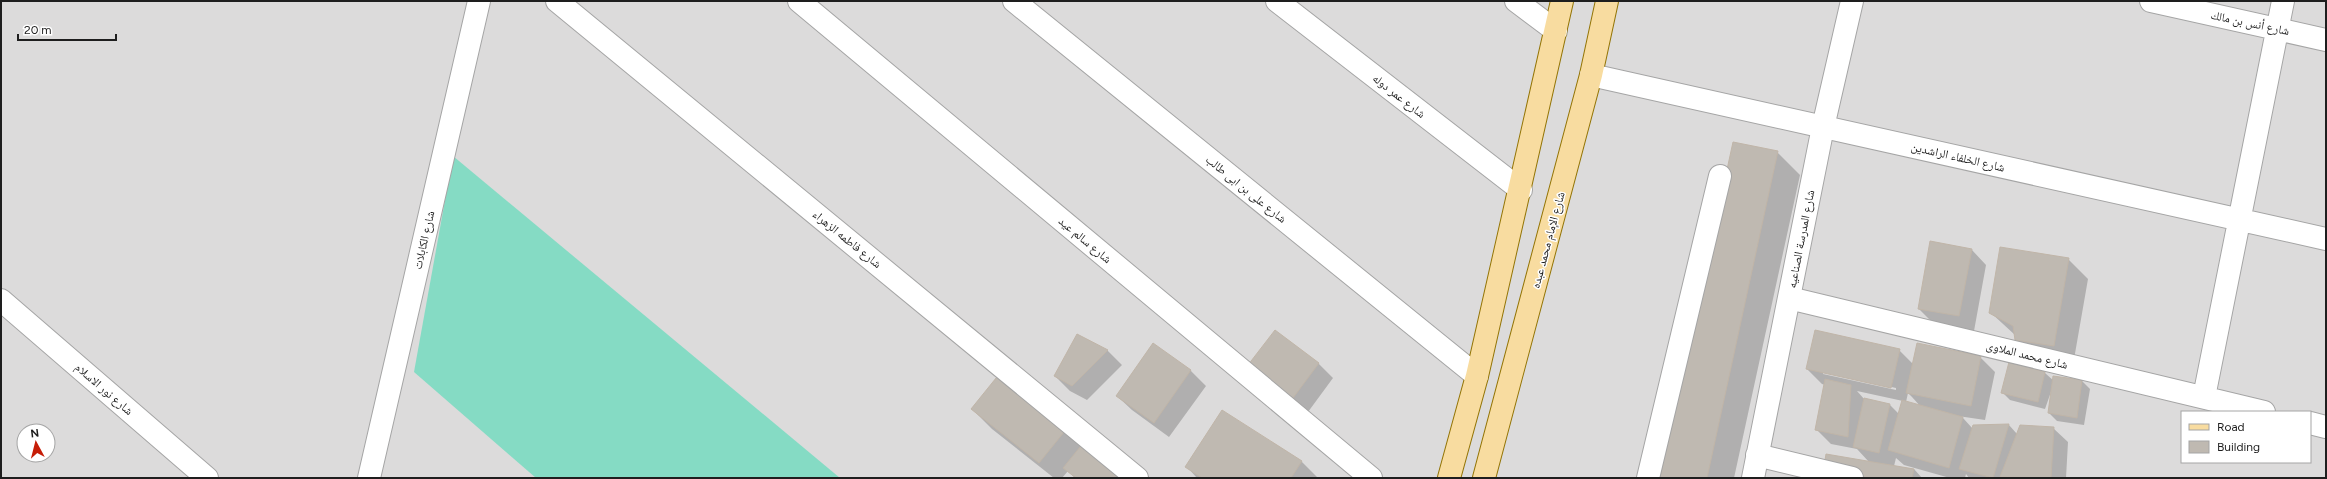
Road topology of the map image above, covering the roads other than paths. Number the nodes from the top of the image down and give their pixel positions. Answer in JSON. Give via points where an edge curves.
{"nodes":[{"id":1,"x":479,"y":1,"type":"edge"},
{"id":2,"x":557,"y":1,"type":"edge"},
{"id":3,"x":799,"y":1,"type":"edge"},
{"id":4,"x":1014,"y":1,"type":"edge"},
{"id":5,"x":1277,"y":1,"type":"edge"},
{"id":6,"x":1516,"y":1,"type":"edge"},
{"id":7,"x":1562,"y":1,"type":"edge"},
{"id":8,"x":1607,"y":1,"type":"edge"},
{"id":9,"x":1852,"y":1,"type":"edge"},
{"id":10,"x":2150,"y":1,"type":"edge"},
{"id":11,"x":2283,"y":1,"type":"edge"},
{"id":12,"x":2278,"y":29,"type":"junction"},
{"id":13,"x":1556,"y":31,"type":"junction"},
{"id":14,"x":2326,"y":40,"type":"edge"},
{"id":15,"x":1591,"y":75,"type":"junction"},
{"id":16,"x":1823,"y":127,"type":"junction"},
{"id":17,"x":1720,"y":176,"type":"dead end"},
{"id":18,"x":1521,"y":190,"type":"junction"},
{"id":19,"x":2239,"y":220,"type":"junction"},
{"id":20,"x":2326,"y":239,"type":"edge"},
{"id":21,"x":1789,"y":298,"type":"junction"},
{"id":22,"x":1,"y":300,"type":"edge"},
{"id":23,"x":1477,"y":376,"type":"junction"},
{"id":24,"x":2204,"y":397,"type":"junction"},
{"id":25,"x":2260,"y":411,"type":"edge"},
{"id":26,"x":2311,"y":423,"type":"edge"},
{"id":27,"x":2326,"y":427,"type":"edge"},
{"id":28,"x":1757,"y":455,"type":"junction"},
{"id":29,"x":207,"y":478,"type":"edge"},
{"id":30,"x":369,"y":478,"type":"edge"},
{"id":31,"x":1137,"y":478,"type":"edge"},
{"id":32,"x":1371,"y":478,"type":"edge"},
{"id":33,"x":1449,"y":478,"type":"edge"},
{"id":34,"x":1484,"y":478,"type":"edge"},
{"id":35,"x":1648,"y":478,"type":"edge"},
{"id":36,"x":1753,"y":478,"type":"edge"},
{"id":37,"x":1852,"y":478,"type":"edge"}],
"edges":[{"from":1,"to":30,"type":"street","name":"شارع الكابلات"},
{"from":2,"to":31,"type":"street","name":"شارع فاطمه الزهراء"},
{"from":3,"to":32,"type":"street","name":"شارع سالم عيد"},
{"from":4,"to":23,"type":"street","name":"شارع على بن ابى طالب"},
{"from":5,"to":18,"type":"street","name":"شارع عمر دوله"},
{"from":6,"to":13,"type":"street"},
{"from":7,"to":13,"type":"main road"},
{"from":8,"to":15,"type":"main road","name":"شارع الإمام محمد عبده"},
{"from":9,"to":16,"type":"street","name":"شارع المدرسة الصناعيه"},
{"from":10,"to":12,"type":"street","name":"شارع أنس بن مالك"},
{"from":11,"to":12,"type":"street"},
{"from":12,"to":14,"type":"street","name":"شارع أنس بن مالك"},
{"from":12,"to":19,"type":"street"},
{"from":13,"to":18,"type":"main road"},
{"from":15,"to":16,"type":"street","name":"شارع الخلفاء الراشدين"},
{"from":15,"to":34,"type":"main road","name":"شارع الإمام محمد عبده"},
{"from":16,"to":19,"type":"street","name":"شارع الخلفاء الراشدين"},
{"from":16,"to":21,"type":"street","name":"شارع المدرسة الصناعيه"},
{"from":17,"to":35,"type":"street"},
{"from":18,"to":23,"type":"main road"},
{"from":19,"to":20,"type":"street","name":"شارع الخلفاء الراشدين"},
{"from":19,"to":24,"type":"street"},
{"from":21,"to":24,"type":"street","name":"شارع محمد الملاوى"},
{"from":21,"to":28,"type":"street","name":"شارع المدرسة الصناعيه"},
{"from":22,"to":29,"type":"street","name":"شارع نور الاسلام"},
{"from":23,"to":33,"type":"main road"},
{"from":24,"to":25,"type":"street","name":"شارع محمد الملاوى"},
{"from":26,"to":27,"type":"street"},
{"from":28,"to":36,"type":"street","name":"شارع المدرسة الصناعيه"},
{"from":28,"to":37,"type":"street"}]}
